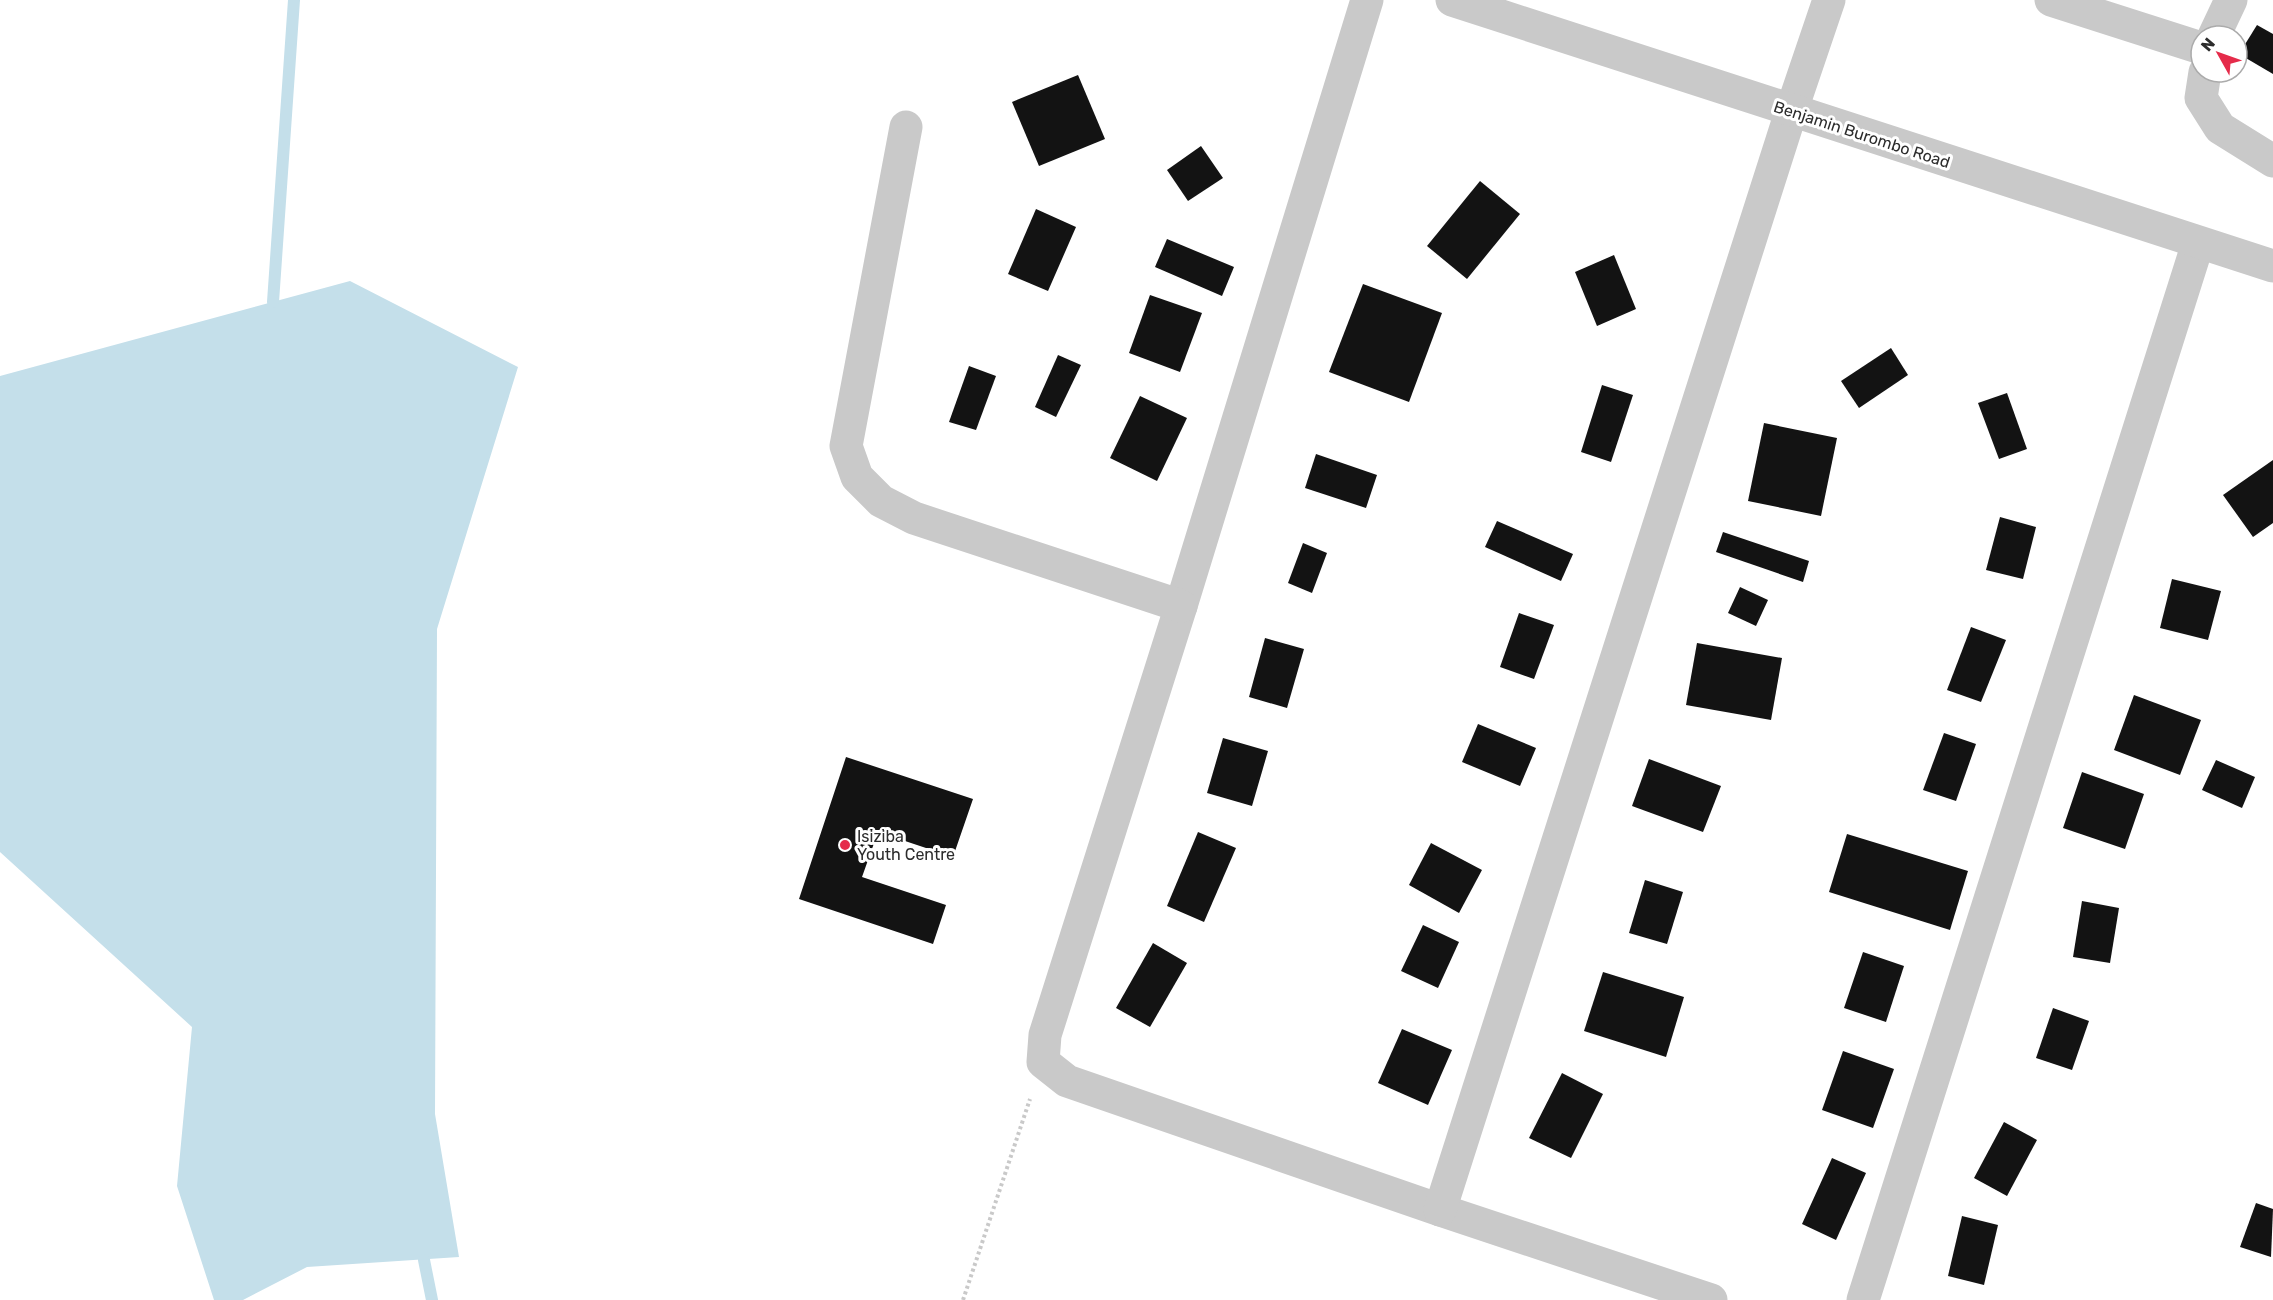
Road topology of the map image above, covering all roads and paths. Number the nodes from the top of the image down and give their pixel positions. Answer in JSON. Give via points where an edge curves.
{"nodes":[{"id":1,"x":1367,"y":0,"type":"edge"},
{"id":2,"x":1452,"y":0,"type":"edge"},
{"id":3,"x":1829,"y":0,"type":"edge"},
{"id":4,"x":2051,"y":0,"type":"edge"},
{"id":5,"x":2231,"y":0,"type":"edge"},
{"id":6,"x":2220,"y":24,"type":"edge"},
{"id":7,"x":2189,"y":44,"type":"edge"},
{"id":8,"x":2203,"y":84,"type":"edge"},
{"id":9,"x":1791,"y":112,"type":"junction"},
{"id":10,"x":906,"y":127,"type":"dead end"},
{"id":11,"x":2273,"y":161,"type":"edge"},
{"id":12,"x":2198,"y":243,"type":"junction"},
{"id":13,"x":2273,"y":266,"type":"edge"},
{"id":14,"x":1181,"y":606,"type":"junction"},
{"id":15,"x":1043,"y":1062,"type":"junction"},
{"id":16,"x":1440,"y":1210,"type":"junction"},
{"id":17,"x":963,"y":1300,"type":"edge"},
{"id":18,"x":1711,"y":1300,"type":"edge"},
{"id":19,"x":1863,"y":1300,"type":"edge"}],
"edges":[{"from":1,"to":14,"type":"street"},
{"from":2,"to":9,"type":"street","name":"Benjamin Burombo Road"},
{"from":3,"to":9,"type":"street"},
{"from":4,"to":7,"type":"street"},
{"from":5,"to":6,"type":"street"},
{"from":8,"to":11,"type":"street","via":[[2201,98],[2220,128]]},
{"from":9,"to":12,"type":"street","name":"Benjamin Burombo Road"},
{"from":9,"to":16,"type":"street"},
{"from":10,"to":14,"type":"street","via":[[846,446],[857,477],[881,501],[914,518]]},
{"from":12,"to":13,"type":"street","name":"Benjamin Burombo Road"},
{"from":12,"to":19,"type":"street"},
{"from":14,"to":15,"type":"street","via":[[1045,1035]]},
{"from":15,"to":16,"type":"street","via":[[1067,1081]]},
{"from":15,"to":17,"type":"path"},
{"from":16,"to":18,"type":"street"}]}
